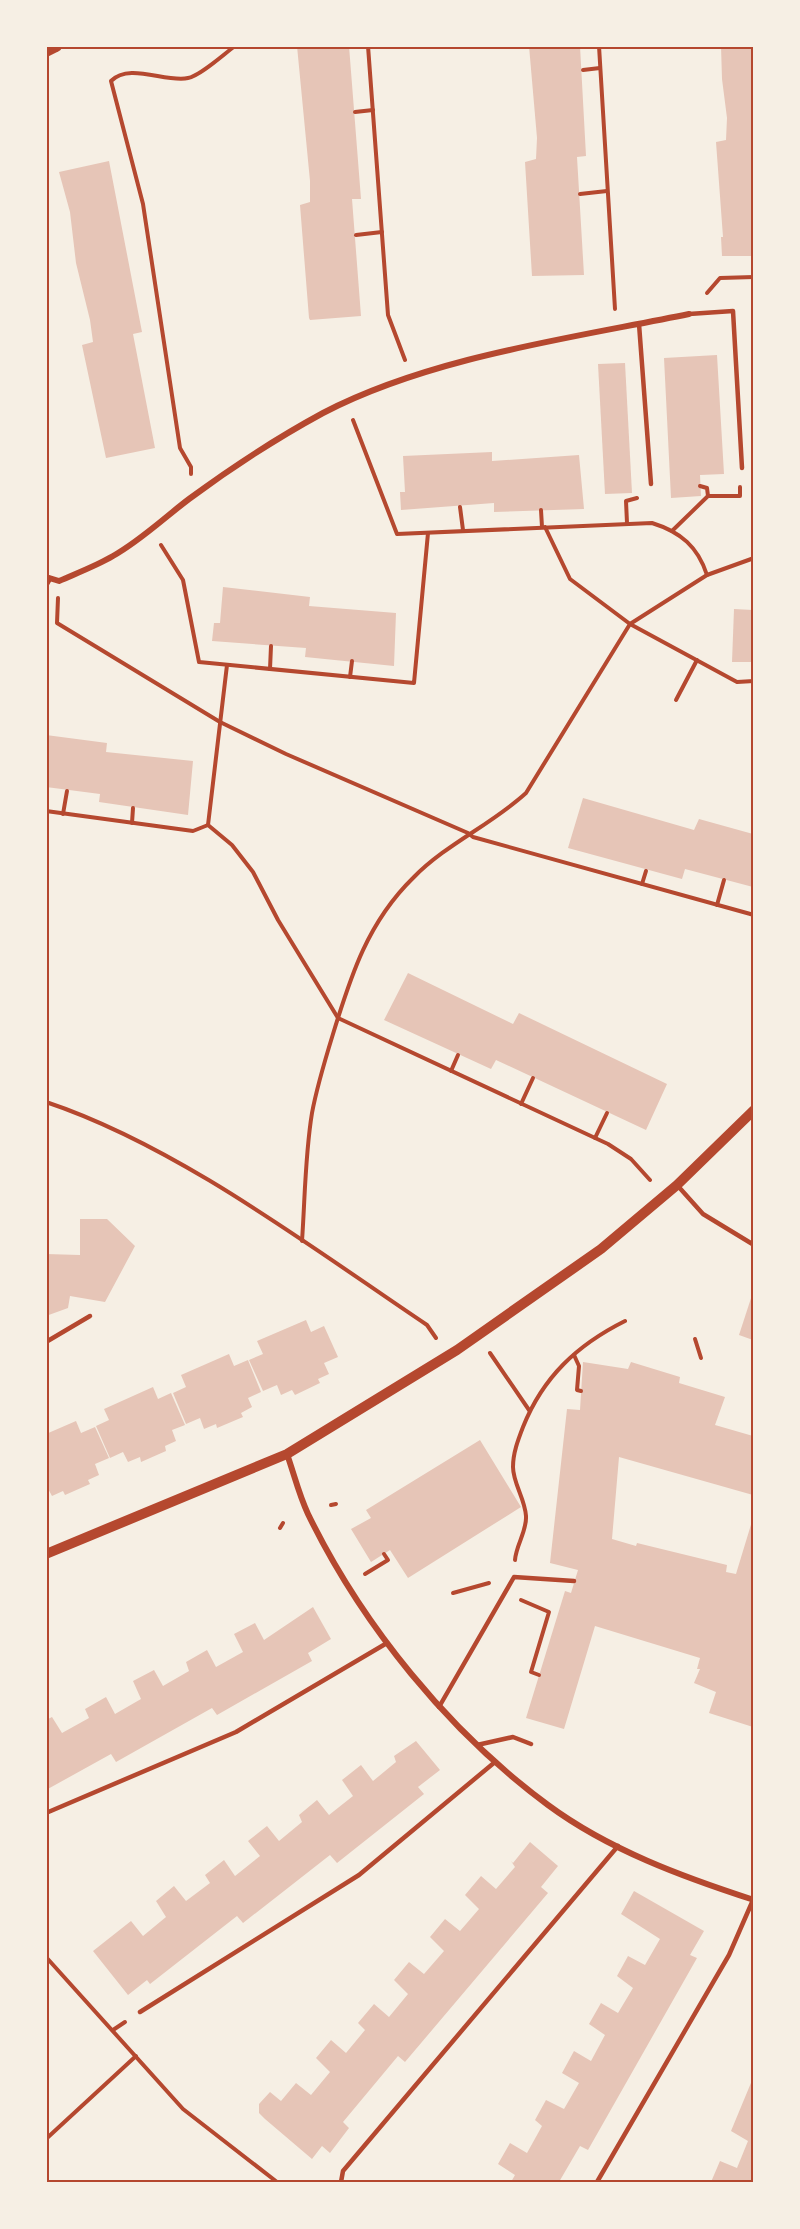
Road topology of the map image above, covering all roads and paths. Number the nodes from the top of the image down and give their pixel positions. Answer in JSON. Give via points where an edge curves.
{"nodes":[{"id":1,"x":56,"y":46,"type":"edge"},
{"id":2,"x":235,"y":46,"type":"edge"},
{"id":3,"x":368,"y":46,"type":"edge"},
{"id":4,"x":599,"y":46,"type":"edge"},
{"id":5,"x":46,"y":51,"type":"edge"},
{"id":6,"x":600,"y":68,"type":"junction"},
{"id":7,"x":583,"y":70,"type":"dead end"},
{"id":8,"x":373,"y":110,"type":"junction"},
{"id":9,"x":355,"y":112,"type":"dead end"},
{"id":10,"x":608,"y":191,"type":"junction"},
{"id":11,"x":580,"y":194,"type":"dead end"},
{"id":12,"x":382,"y":232,"type":"junction"},
{"id":13,"x":356,"y":235,"type":"dead end"},
{"id":14,"x":753,"y":277,"type":"edge"},
{"id":15,"x":689,"y":314,"type":"junction"},
{"id":16,"x":639,"y":324,"type":"junction"},
{"id":17,"x":616,"y":329,"type":"junction"},
{"id":18,"x":412,"y":378,"type":"junction"},
{"id":19,"x":355,"y":424,"type":"dead end"},
{"id":20,"x":742,"y":468,"type":"dead end"},
{"id":21,"x":651,"y":484,"type":"dead end"},
{"id":22,"x":740,"y":485,"type":"dead end"},
{"id":23,"x":700,"y":486,"type":"dead end"},
{"id":24,"x":708,"y":496,"type":"junction"},
{"id":25,"x":191,"y":497,"type":"junction"},
{"id":26,"x":637,"y":500,"type":"dead end"},
{"id":27,"x":460,"y":507,"type":"dead end"},
{"id":28,"x":541,"y":510,"type":"dead end"},
{"id":29,"x":627,"y":523,"type":"junction"},
{"id":30,"x":543,"y":527,"type":"junction"},
{"id":31,"x":463,"y":530,"type":"junction"},
{"id":32,"x":672,"y":531,"type":"junction"},
{"id":33,"x":429,"y":533,"type":"junction"},
{"id":34,"x":753,"y":558,"type":"edge"},
{"id":35,"x":173,"y":565,"type":"dead end"},
{"id":36,"x":707,"y":575,"type":"junction"},
{"id":37,"x":48,"y":578,"type":"edge"},
{"id":38,"x":46,"y":586,"type":"edge"},
{"id":39,"x":57,"y":623,"type":"dead end"},
{"id":40,"x":630,"y":624,"type":"junction"},
{"id":41,"x":271,"y":646,"type":"dead end"},
{"id":42,"x":697,"y":660,"type":"junction"},
{"id":43,"x":352,"y":661,"type":"dead end"},
{"id":44,"x":227,"y":665,"type":"junction"},
{"id":45,"x":270,"y":669,"type":"junction"},
{"id":46,"x":350,"y":677,"type":"junction"},
{"id":47,"x":753,"y":681,"type":"edge"},
{"id":48,"x":675,"y":700,"type":"dead end"},
{"id":49,"x":220,"y":722,"type":"junction"},
{"id":50,"x":67,"y":791,"type":"dead end"},
{"id":51,"x":133,"y":808,"type":"dead end"},
{"id":52,"x":46,"y":811,"type":"edge"},
{"id":53,"x":63,"y":814,"type":"junction"},
{"id":54,"x":132,"y":823,"type":"junction"},
{"id":55,"x":208,"y":825,"type":"junction"},
{"id":56,"x":468,"y":833,"type":"junction"},
{"id":57,"x":646,"y":871,"type":"dead end"},
{"id":58,"x":724,"y":880,"type":"dead end"},
{"id":59,"x":642,"y":884,"type":"junction"},
{"id":60,"x":717,"y":905,"type":"junction"},
{"id":61,"x":753,"y":915,"type":"edge"},
{"id":62,"x":338,"y":1018,"type":"junction"},
{"id":63,"x":458,"y":1055,"type":"dead end"},
{"id":64,"x":451,"y":1071,"type":"junction"},
{"id":65,"x":533,"y":1078,"type":"dead end"},
{"id":66,"x":46,"y":1102,"type":"edge"},
{"id":67,"x":521,"y":1104,"type":"junction"},
{"id":68,"x":753,"y":1110,"type":"edge"},
{"id":69,"x":607,"y":1113,"type":"dead end"},
{"id":70,"x":595,"y":1138,"type":"junction"},
{"id":71,"x":640,"y":1170,"type":"dead end"},
{"id":72,"x":677,"y":1185,"type":"junction"},
{"id":73,"x":302,"y":1241,"type":"junction"},
{"id":74,"x":753,"y":1245,"type":"edge"},
{"id":75,"x":90,"y":1317,"type":"dead end"},
{"id":76,"x":625,"y":1321,"type":"dead end"},
{"id":77,"x":433,"y":1334,"type":"dead end"},
{"id":78,"x":695,"y":1339,"type":"dead end"},
{"id":79,"x":46,"y":1342,"type":"edge"},
{"id":80,"x":490,"y":1353,"type":"dead end"},
{"id":81,"x":573,"y":1355,"type":"junction"},
{"id":82,"x":701,"y":1358,"type":"dead end"},
{"id":83,"x":581,"y":1391,"type":"dead end"},
{"id":84,"x":529,"y":1411,"type":"junction"},
{"id":85,"x":287,"y":1454,"type":"junction"},
{"id":86,"x":283,"y":1523,"type":"dead end"},
{"id":87,"x":280,"y":1528,"type":"dead end"},
{"id":88,"x":46,"y":1554,"type":"edge"},
{"id":89,"x":384,"y":1554,"type":"dead end"},
{"id":90,"x":362,"y":1576,"type":"dead end"},
{"id":91,"x":514,"y":1577,"type":"junction"},
{"id":92,"x":574,"y":1581,"type":"dead end"},
{"id":93,"x":453,"y":1593,"type":"dead end"},
{"id":94,"x":507,"y":1594,"type":"junction"},
{"id":95,"x":387,"y":1643,"type":"junction"},
{"id":96,"x":539,"y":1675,"type":"dead end"},
{"id":97,"x":439,"y":1707,"type":"junction"},
{"id":98,"x":531,"y":1744,"type":"dead end"},
{"id":99,"x":477,"y":1745,"type":"junction"},
{"id":100,"x":495,"y":1762,"type":"junction"},
{"id":101,"x":46,"y":1813,"type":"edge"},
{"id":102,"x":618,"y":1846,"type":"junction"},
{"id":103,"x":753,"y":1900,"type":"edge"},
{"id":104,"x":46,"y":1957,"type":"edge"},
{"id":105,"x":140,"y":2012,"type":"dead end"},
{"id":106,"x":136,"y":2055,"type":"junction"},
{"id":107,"x":46,"y":2139,"type":"edge"},
{"id":108,"x":277,"y":2182,"type":"edge"},
{"id":109,"x":341,"y":2182,"type":"edge"},
{"id":110,"x":597,"y":2182,"type":"edge"}],
"edges":[{"from":1,"to":5,"type":"main road"},
{"from":2,"to":25,"type":"path","via":[[189,78],[128,74],[115,76],[111,81],[143,204],[180,448],[191,467]]},
{"from":3,"to":8,"type":"path"},
{"from":4,"to":6,"type":"path"},
{"from":6,"to":7,"type":"path"},
{"from":6,"to":10,"type":"path"},
{"from":8,"to":9,"type":"path"},
{"from":8,"to":12,"type":"path"},
{"from":10,"to":11,"type":"path"},
{"from":10,"to":17,"type":"path"},
{"from":12,"to":13,"type":"path"},
{"from":12,"to":18,"type":"path","via":[[388,315]]},
{"from":14,"to":15,"type":"path","via":[[720,278]]},
{"from":15,"to":16,"type":"street"},
{"from":15,"to":20,"type":"lane","via":[[734,311]]},
{"from":16,"to":17,"type":"street"},
{"from":16,"to":21,"type":"lane"},
{"from":17,"to":18,"type":"street","via":[[499,352]]},
{"from":18,"to":25,"type":"street","via":[[324,413]]},
{"from":19,"to":33,"type":"path","via":[[397,534]]},
{"from":22,"to":24,"type":"path","via":[[740,496]]},
{"from":23,"to":24,"type":"path","via":[[707,488]]},
{"from":24,"to":32,"type":"path"},
{"from":25,"to":37,"type":"street","via":[[113,556],[59,581]]},
{"from":26,"to":29,"type":"path","via":[[626,501]]},
{"from":27,"to":31,"type":"path"},
{"from":28,"to":30,"type":"path"},
{"from":29,"to":30,"type":"path"},
{"from":29,"to":32,"type":"path","via":[[652,523]]},
{"from":30,"to":31,"type":"path"},
{"from":30,"to":40,"type":"path","via":[[570,579]]},
{"from":31,"to":33,"type":"path"},
{"from":32,"to":36,"type":"path","via":[[698,551]]},
{"from":33,"to":46,"type":"path","via":[[414,683]]},
{"from":34,"to":36,"type":"path"},
{"from":35,"to":44,"type":"path","via":[[183,580],[199,662]]},
{"from":36,"to":40,"type":"path"},
{"from":37,"to":38,"type":"lane"},
{"from":39,"to":49,"type":"path"},
{"from":40,"to":42,"type":"path"},
{"from":40,"to":56,"type":"path","via":[[526,793]]},
{"from":41,"to":45,"type":"path"},
{"from":42,"to":47,"type":"path","via":[[736,682]]},
{"from":42,"to":48,"type":"path"},
{"from":43,"to":46,"type":"path"},
{"from":44,"to":45,"type":"path"},
{"from":44,"to":49,"type":"path"},
{"from":45,"to":46,"type":"path"},
{"from":49,"to":55,"type":"path"},
{"from":49,"to":56,"type":"path"},
{"from":50,"to":53,"type":"path"},
{"from":51,"to":54,"type":"path"},
{"from":52,"to":53,"type":"path"},
{"from":53,"to":54,"type":"path"},
{"from":54,"to":55,"type":"path","via":[[192,831]]},
{"from":55,"to":62,"type":"path","via":[[232,845],[253,872]]},
{"from":56,"to":59,"type":"path"},
{"from":56,"to":62,"type":"path","via":[[415,875],[380,917],[351,973]]},
{"from":57,"to":59,"type":"path"},
{"from":58,"to":60,"type":"path"},
{"from":59,"to":60,"type":"path"},
{"from":60,"to":61,"type":"path"},
{"from":62,"to":64,"type":"path"},
{"from":62,"to":73,"type":"path","via":[[311,1115]]},
{"from":63,"to":64,"type":"path"},
{"from":64,"to":67,"type":"path"},
{"from":65,"to":67,"type":"path"},
{"from":66,"to":73,"type":"path","via":[[113,1129],[186,1168]]},
{"from":67,"to":70,"type":"path"},
{"from":68,"to":72,"type":"street"},
{"from":69,"to":70,"type":"path"},
{"from":70,"to":71,"type":"path","via":[[618,1149]]},
{"from":72,"to":74,"type":"lane","via":[[703,1214]]},
{"from":72,"to":85,"type":"street","via":[[601,1249],[478,1336]]},
{"from":73,"to":77,"type":"path","via":[[427,1325]]},
{"from":75,"to":79,"type":"lane"},
{"from":76,"to":81,"type":"path","via":[[602,1332]]},
{"from":78,"to":82,"type":"path"},
{"from":80,"to":84,"type":"path"},
{"from":81,"to":83,"type":"path","via":[[579,1366],[577,1390]]},
{"from":81,"to":84,"type":"path","via":[[545,1382]]},
{"from":84,"to":91,"type":"path","via":[[513,1457],[512,1470],[523,1496],[526,1518],[515,1553]]},
{"from":85,"to":88,"type":"street"},
{"from":85,"to":95,"type":"street","via":[[307,1513]]},
{"from":86,"to":87,"type":"path"},
{"from":89,"to":90,"type":"path","via":[[388,1560]]},
{"from":91,"to":92,"type":"lane"},
{"from":91,"to":93,"type":"path"},
{"from":91,"to":94,"type":"lane"},
{"from":94,"to":96,"type":"path","via":[[549,1612],[531,1672]]},
{"from":94,"to":97,"type":"lane"},
{"from":95,"to":97,"type":"street"},
{"from":95,"to":101,"type":"lane","via":[[236,1732]]},
{"from":97,"to":99,"type":"street"},
{"from":98,"to":99,"type":"lane","via":[[513,1737]]},
{"from":99,"to":100,"type":"street"},
{"from":100,"to":102,"type":"street","via":[[549,1805]]},
{"from":100,"to":105,"type":"lane","via":[[359,1875]]},
{"from":102,"to":103,"type":"street","via":[[687,1878]]},
{"from":102,"to":109,"type":"lane","via":[[343,2171]]},
{"from":103,"to":110,"type":"lane","via":[[729,1955]]},
{"from":104,"to":106,"type":"path"},
{"from":106,"to":107,"type":"path"},
{"from":106,"to":108,"type":"path","via":[[183,2109]]}]}
